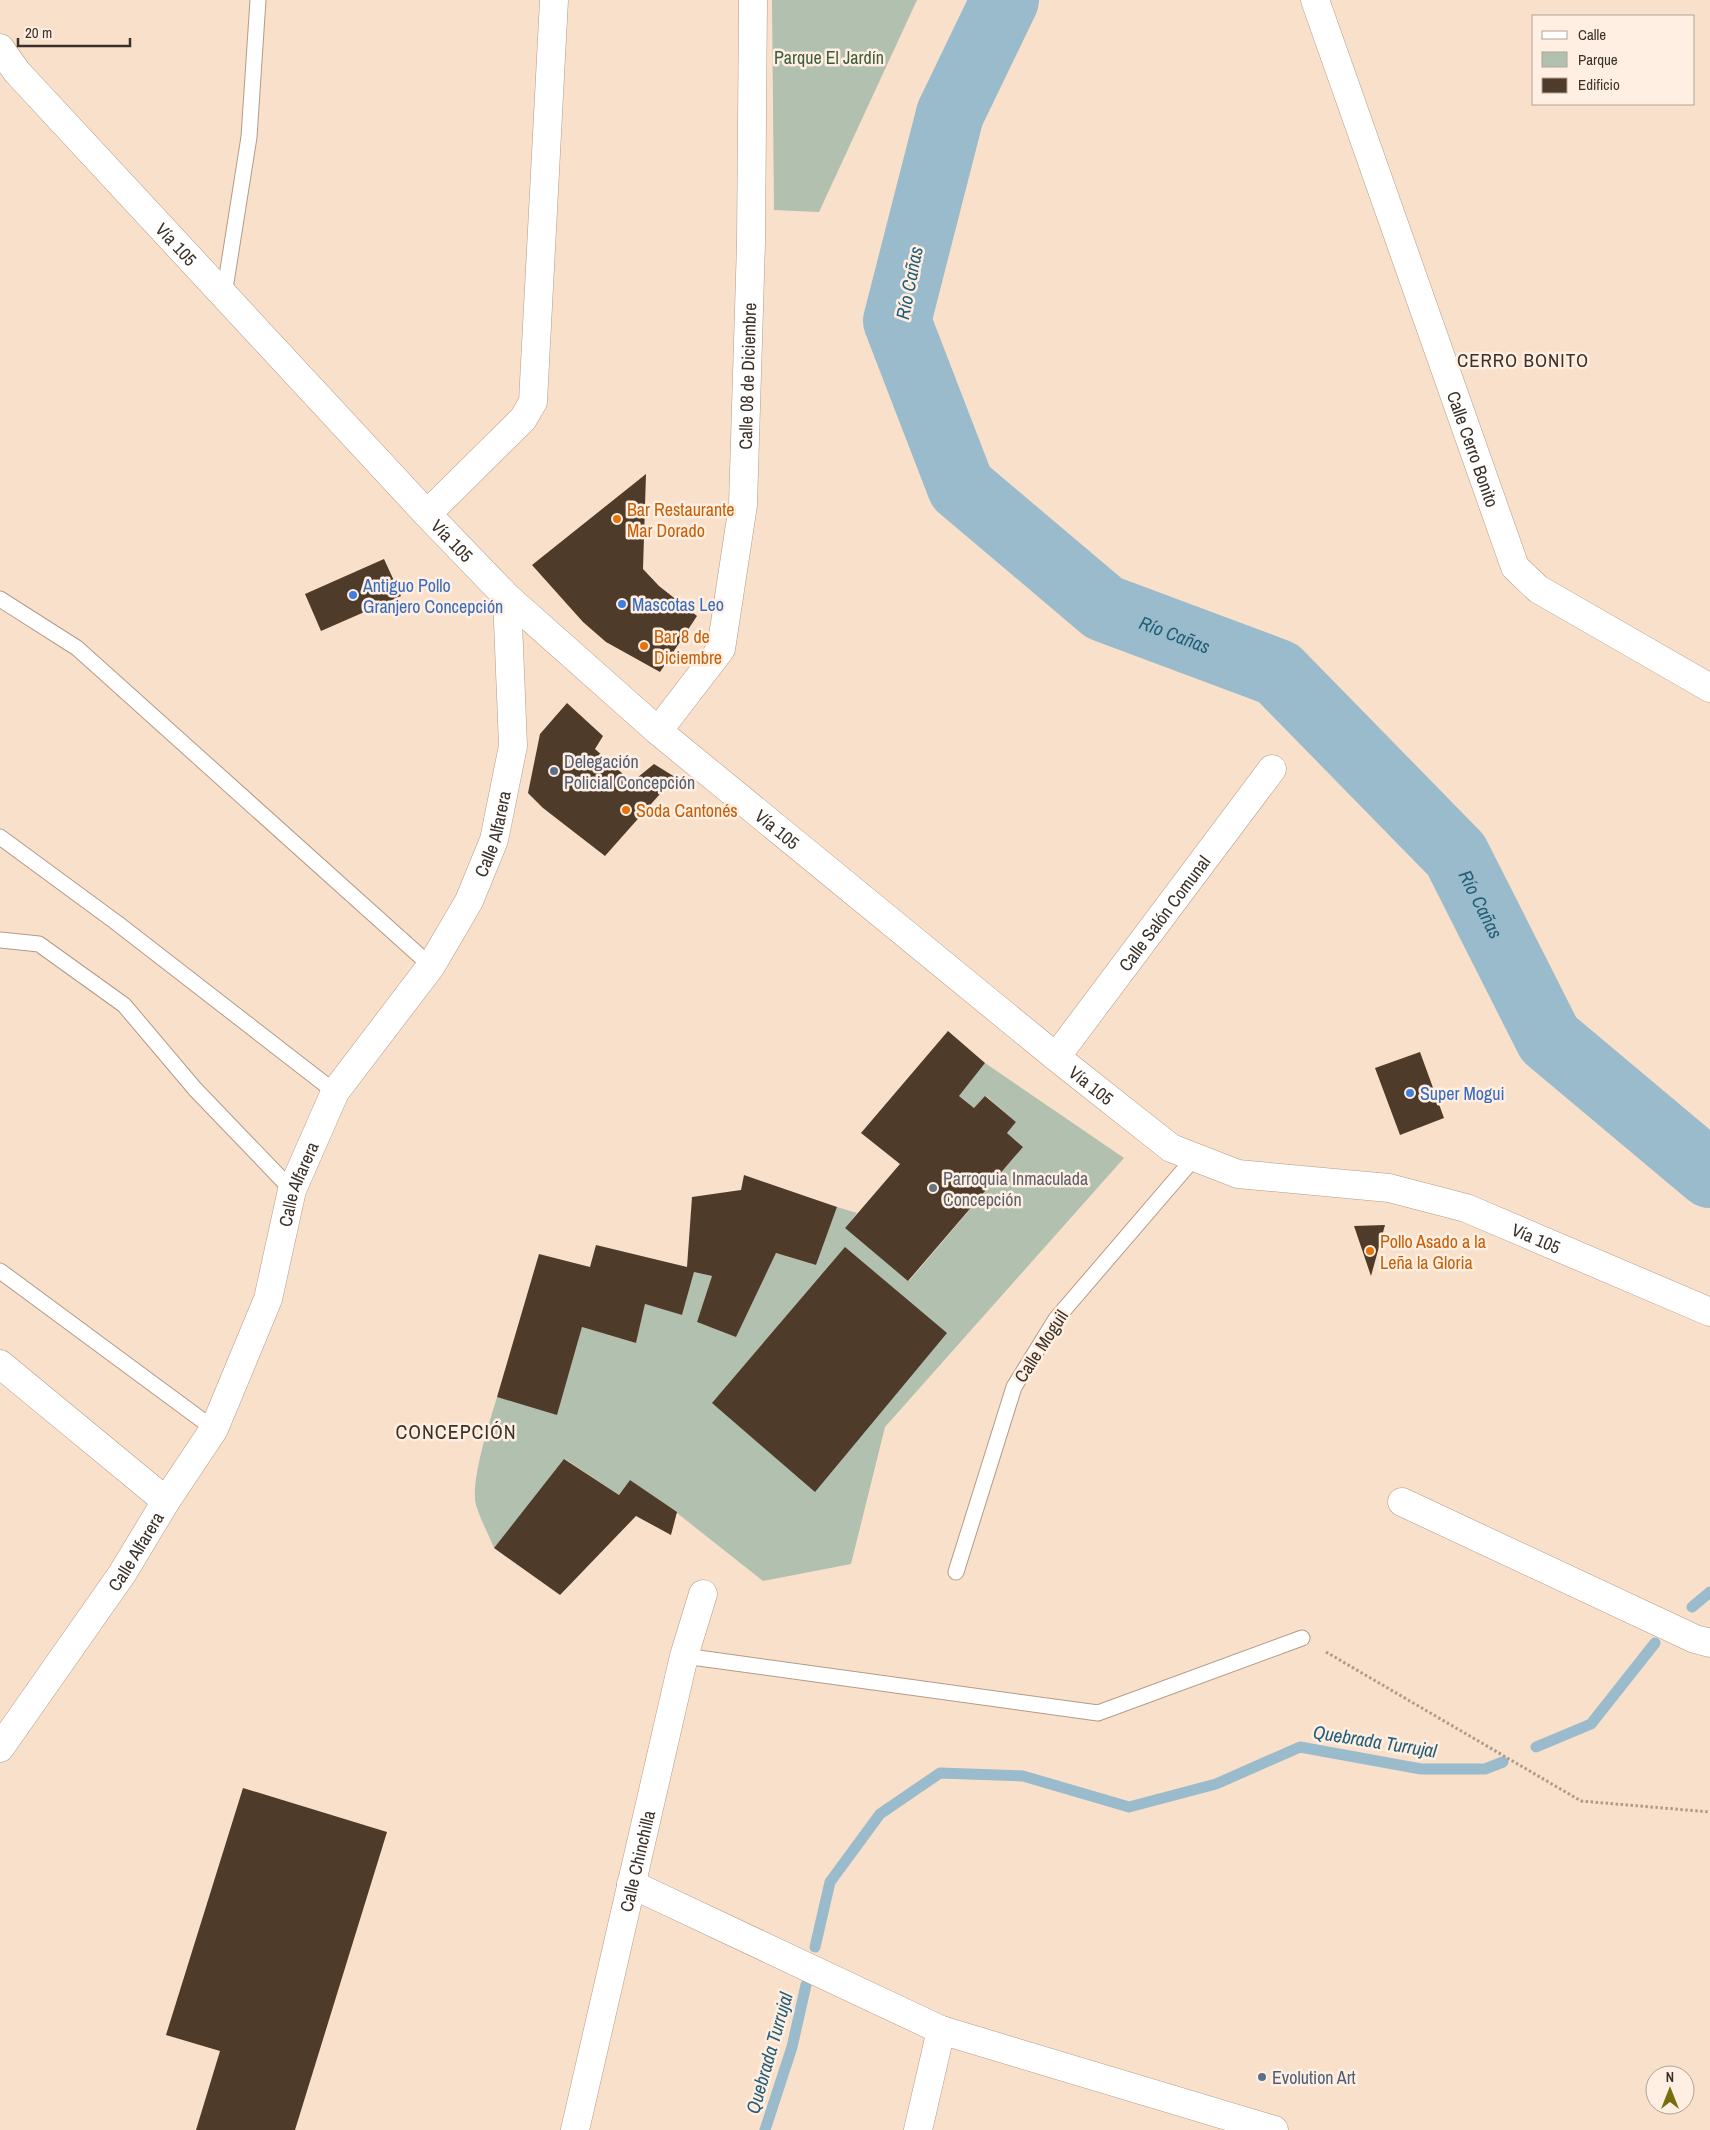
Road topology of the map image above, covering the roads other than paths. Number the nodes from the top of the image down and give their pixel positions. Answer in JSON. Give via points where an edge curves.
{"nodes":[{"id":1,"x":258,"y":0,"type":"edge"},
{"id":2,"x":554,"y":0,"type":"edge"},
{"id":3,"x":753,"y":0,"type":"edge"},
{"id":4,"x":1315,"y":0,"type":"edge"},
{"id":5,"x":0,"y":48,"type":"edge"},
{"id":6,"x":224,"y":295,"type":"junction"},
{"id":7,"x":428,"y":514,"type":"junction"},
{"id":8,"x":507,"y":597,"type":"junction"},
{"id":9,"x":0,"y":599,"type":"edge"},
{"id":10,"x":1710,"y":688,"type":"edge"},
{"id":11,"x":658,"y":731,"type":"junction"},
{"id":12,"x":1272,"y":769,"type":"dead end"},
{"id":13,"x":0,"y":837,"type":"edge"},
{"id":14,"x":0,"y":940,"type":"edge"},
{"id":15,"x":431,"y":966,"type":"junction"},
{"id":16,"x":1056,"y":1056,"type":"junction"},
{"id":17,"x":335,"y":1092,"type":"junction"},
{"id":18,"x":1195,"y":1157,"type":"junction"},
{"id":19,"x":292,"y":1190,"type":"junction"},
{"id":20,"x":0,"y":1271,"type":"edge"},
{"id":21,"x":1710,"y":1312,"type":"edge"},
{"id":22,"x":0,"y":1364,"type":"edge"},
{"id":23,"x":214,"y":1429,"type":"junction"},
{"id":24,"x":166,"y":1501,"type":"junction"},
{"id":25,"x":1402,"y":1502,"type":"dead end"},
{"id":26,"x":956,"y":1572,"type":"dead end"},
{"id":27,"x":703,"y":1594,"type":"dead end"},
{"id":28,"x":1302,"y":1638,"type":"road end"},
{"id":29,"x":1710,"y":1643,"type":"edge"},
{"id":30,"x":684,"y":1656,"type":"junction"},
{"id":31,"x":0,"y":1748,"type":"edge"},
{"id":32,"x":631,"y":1884,"type":"junction"},
{"id":33,"x":941,"y":2030,"type":"junction"},
{"id":34,"x":576,"y":2130,"type":"edge"},
{"id":35,"x":918,"y":2130,"type":"edge"},
{"id":36,"x":1274,"y":2130,"type":"edge"}],
"edges":[{"from":1,"to":6,"type":"lane","via":[[249,137]]},
{"from":2,"to":7,"type":"street","via":[[533,402],[523,419]]},
{"from":3,"to":11,"type":"street","name":"Calle 08 de Diciembre","via":[[751,243],[743,504],[721,649]]},
{"from":4,"to":10,"type":"street","name":"Calle Cerro Bonito","via":[[1515,566],[1538,589]]},
{"from":5,"to":6,"type":"street","name":"Vía 105","via":[[17,72]]},
{"from":6,"to":7,"type":"street","name":"Vía 105"},
{"from":7,"to":8,"type":"street","name":"Vía 105"},
{"from":8,"to":11,"type":"street","name":"Vía 105"},
{"from":8,"to":15,"type":"street","name":"Calle Alfarera","via":[[513,746],[496,831],[469,901]]},
{"from":9,"to":15,"type":"lane","via":[[77,648]]},
{"from":11,"to":16,"type":"street","name":"Vía 105"},
{"from":12,"to":16,"type":"street","name":"Calle Salón Comunal"},
{"from":13,"to":17,"type":"lane"},
{"from":14,"to":19,"type":"lane","via":[[39,944],[124,1005],[195,1089]]},
{"from":15,"to":17,"type":"street","name":"Calle Alfarera"},
{"from":16,"to":18,"type":"street","name":"Vía 105","via":[[1171,1148]]},
{"from":17,"to":19,"type":"street","name":"Calle Alfarera"},
{"from":18,"to":21,"type":"street","name":"Vía 105","via":[[1238,1174],[1389,1188],[1466,1208]]},
{"from":18,"to":26,"type":"lane","name":"Calle Moguil","via":[[1056,1319],[1014,1387]]},
{"from":19,"to":23,"type":"street","name":"Calle Alfarera","via":[[268,1299]]},
{"from":20,"to":23,"type":"lane"},
{"from":22,"to":24,"type":"street"},
{"from":23,"to":24,"type":"street","name":"Calle Alfarera"},
{"from":24,"to":31,"type":"street","name":"Calle Alfarera","via":[[122,1574]]},
{"from":25,"to":29,"type":"street","via":[[1695,1640]]},
{"from":27,"to":30,"type":"street","name":"Calle Chinchilla"},
{"from":28,"to":30,"type":"lane","via":[[1098,1713]]},
{"from":30,"to":32,"type":"street","name":"Calle Chinchilla"},
{"from":32,"to":33,"type":"street"},
{"from":32,"to":34,"type":"street","name":"Calle Chinchilla"},
{"from":33,"to":35,"type":"street"},
{"from":33,"to":36,"type":"street"}]}
